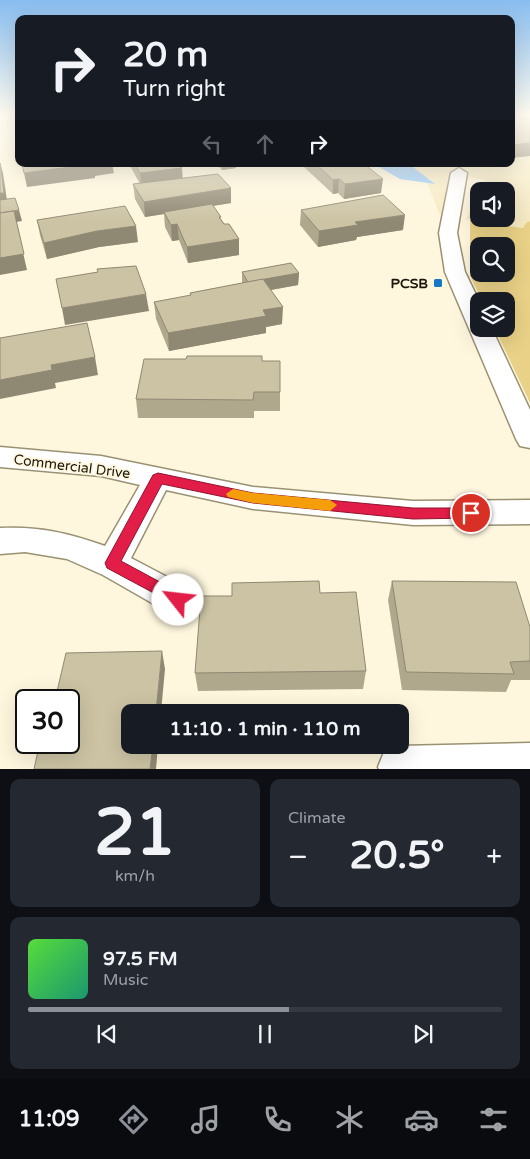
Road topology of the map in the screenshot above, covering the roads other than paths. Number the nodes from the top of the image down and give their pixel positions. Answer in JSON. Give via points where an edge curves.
{"nodes":[{"id":1,"x":459,"y":172,"type":"dead end"},
{"id":2,"x":470,"y":305,"type":"edge"},
{"id":3,"x":485,"y":337,"type":"edge"},
{"id":4,"x":530,"y":439,"type":"edge"},
{"id":5,"x":0,"y":457,"type":"edge"},
{"id":6,"x":158,"y":478,"type":"junction"},
{"id":7,"x":530,"y":512,"type":"edge"},
{"id":8,"x":0,"y":541,"type":"edge"},
{"id":9,"x":112,"y":563,"type":"junction"},
{"id":10,"x":178,"y":600,"type":"dead end"},
{"id":11,"x":530,"y":764,"type":"edge"},
{"id":12,"x":400,"y":769,"type":"edge"}],
"edges":[{"from":1,"to":2,"type":"street","via":[[448,233],[455,272]]},
{"from":3,"to":4,"type":"street"},
{"from":5,"to":6,"type":"street","name":"Commercial Drive","via":[[101,466]]},
{"from":6,"to":7,"type":"street","name":"Commercial Drive","via":[[253,498],[403,512]]},
{"from":6,"to":9,"type":"street"},
{"from":8,"to":9,"type":"street","via":[[39,540],[71,545]]},
{"from":9,"to":10,"type":"street"},
{"from":11,"to":12,"type":"street"}]}
